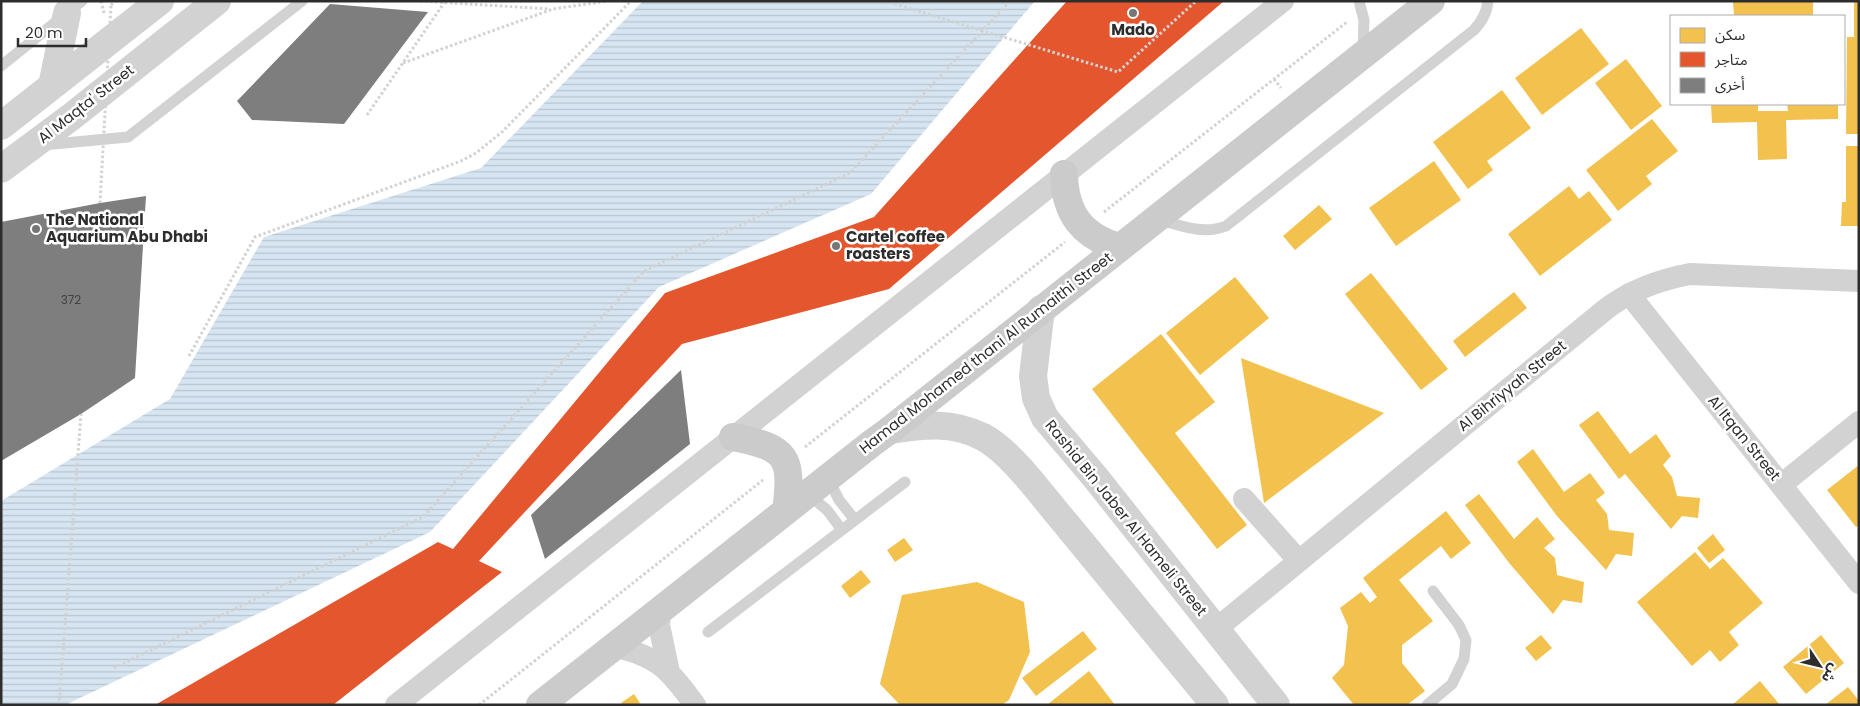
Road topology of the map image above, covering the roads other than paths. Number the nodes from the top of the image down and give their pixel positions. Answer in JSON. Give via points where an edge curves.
{"nodes":[{"id":1,"x":160,"y":1,"type":"edge"},
{"id":2,"x":217,"y":1,"type":"edge"},
{"id":3,"x":302,"y":1,"type":"edge"},
{"id":4,"x":1284,"y":1,"type":"edge"},
{"id":5,"x":1431,"y":1,"type":"edge"},
{"id":6,"x":1488,"y":1,"type":"edge"},
{"id":7,"x":1360,"y":6,"type":"edge"},
{"id":8,"x":74,"y":7,"type":"edge"},
{"id":9,"x":1363,"y":54,"type":"junction"},
{"id":10,"x":1,"y":66,"type":"edge"},
{"id":11,"x":52,"y":86,"type":"junction"},
{"id":12,"x":1,"y":126,"type":"edge"},
{"id":13,"x":31,"y":146,"type":"junction"},
{"id":14,"x":1,"y":169,"type":"edge"},
{"id":15,"x":1064,"y":174,"type":"junction"},
{"id":16,"x":1156,"y":219,"type":"junction"},
{"id":17,"x":1120,"y":248,"type":"junction"},
{"id":18,"x":1859,"y":281,"type":"edge"},
{"id":19,"x":1629,"y":294,"type":"junction"},
{"id":20,"x":1041,"y":309,"type":"junction"},
{"id":21,"x":1859,"y":422,"type":"edge"},
{"id":22,"x":890,"y":430,"type":"junction"},
{"id":23,"x":734,"y":437,"type":"junction"},
{"id":24,"x":905,"y":482,"type":"dead end"},
{"id":25,"x":1781,"y":485,"type":"junction"},
{"id":26,"x":818,"y":486,"type":"junction"},
{"id":27,"x":1244,"y":499,"type":"dead end"},
{"id":28,"x":786,"y":511,"type":"junction"},
{"id":29,"x":855,"y":520,"type":"junction"},
{"id":30,"x":842,"y":530,"type":"junction"},
{"id":31,"x":1299,"y":561,"type":"junction"},
{"id":32,"x":1859,"y":583,"type":"edge"},
{"id":33,"x":1434,"y":591,"type":"dead end"},
{"id":34,"x":660,"y":611,"type":"junction"},
{"id":35,"x":1216,"y":629,"type":"junction"},
{"id":36,"x":708,"y":632,"type":"dead end"},
{"id":37,"x":614,"y":646,"type":"junction"},
{"id":38,"x":669,"y":672,"type":"junction"},
{"id":39,"x":396,"y":705,"type":"edge"},
{"id":40,"x":540,"y":705,"type":"edge"},
{"id":41,"x":695,"y":705,"type":"edge"},
{"id":42,"x":1215,"y":705,"type":"edge"},
{"id":43,"x":1276,"y":705,"type":"edge"},
{"id":44,"x":1427,"y":705,"type":"edge"}],
"edges":[{"from":1,"to":11,"type":"street"},
{"from":2,"to":13,"type":"street","name":"Al Maqta' Street"},
{"from":3,"to":13,"type":"lane","via":[[128,138]]},
{"from":4,"to":15,"type":"street"},
{"from":5,"to":9,"type":"main road","name":"Hamad Mohamed thani Al Rumaithi Street"},
{"from":6,"to":16,"type":"lane","via":[[1482,21],[1474,30],[1226,226],[1216,230],[1195,230]]},
{"from":7,"to":9,"type":"lane"},
{"from":8,"to":10,"type":"lane"},
{"from":8,"to":11,"type":"street"},
{"from":9,"to":16,"type":"main road","name":"Hamad Mohamed thani Al Rumaithi Street"},
{"from":11,"to":12,"type":"street"},
{"from":13,"to":14,"type":"street","name":"Al Maqta' Street"},
{"from":15,"to":17,"type":"main road","via":[[1067,204],[1074,217],[1094,237]]},
{"from":15,"to":23,"type":"street"},
{"from":16,"to":17,"type":"main road","name":"Hamad Mohamed thani Al Rumaithi Street"},
{"from":17,"to":20,"type":"main road","name":"Hamad Mohamed thani Al Rumaithi Street"},
{"from":18,"to":19,"type":"street","name":"Al Bihriyyah Street","via":[[1690,274],[1662,280]]},
{"from":19,"to":25,"type":"street","name":"Al Itqan Street"},
{"from":19,"to":31,"type":"street","name":"Al Bihriyyah Street","via":[[1598,315]]},
{"from":20,"to":22,"type":"main road","name":"Hamad Mohamed thani Al Rumaithi Street"},
{"from":20,"to":35,"type":"street","name":"Rashid Bin Jaber Al Hameli Street","via":[[1033,376],[1036,398],[1045,418]]},
{"from":21,"to":25,"type":"street"},
{"from":22,"to":26,"type":"main road","name":"Hamad Mohamed thani Al Rumaithi Street"},
{"from":22,"to":42,"type":"street","via":[[948,426],[967,430],[1001,449]]},
{"from":23,"to":28,"type":"main road","via":[[758,442],[779,452],[790,474]]},
{"from":23,"to":39,"type":"street"},
{"from":24,"to":29,"type":"lane"},
{"from":25,"to":32,"type":"street","name":"Al Itqan Street"},
{"from":26,"to":28,"type":"main road","name":"Hamad Mohamed thani Al Rumaithi Street"},
{"from":26,"to":29,"type":"lane","via":[[839,500]]},
{"from":26,"to":30,"type":"lane","via":[[827,510]]},
{"from":27,"to":31,"type":"street"},
{"from":28,"to":34,"type":"main road","name":"Hamad Mohamed thani Al Rumaithi Street"},
{"from":29,"to":30,"type":"lane"},
{"from":30,"to":36,"type":"lane"},
{"from":31,"to":35,"type":"street","name":"Al Bihriyyah Street"},
{"from":33,"to":44,"type":"lane","via":[[1466,640],[1464,660],[1452,684]]},
{"from":34,"to":37,"type":"main road","name":"Hamad Mohamed thani Al Rumaithi Street"},
{"from":34,"to":38,"type":"street","via":[[659,625]]},
{"from":35,"to":43,"type":"street","name":"Rashid Bin Jaber Al Hameli Street"},
{"from":37,"to":38,"type":"street","via":[[642,655]]},
{"from":37,"to":40,"type":"main road","name":"Hamad Mohamed thani Al Rumaithi Street"},
{"from":38,"to":41,"type":"street"}]}
